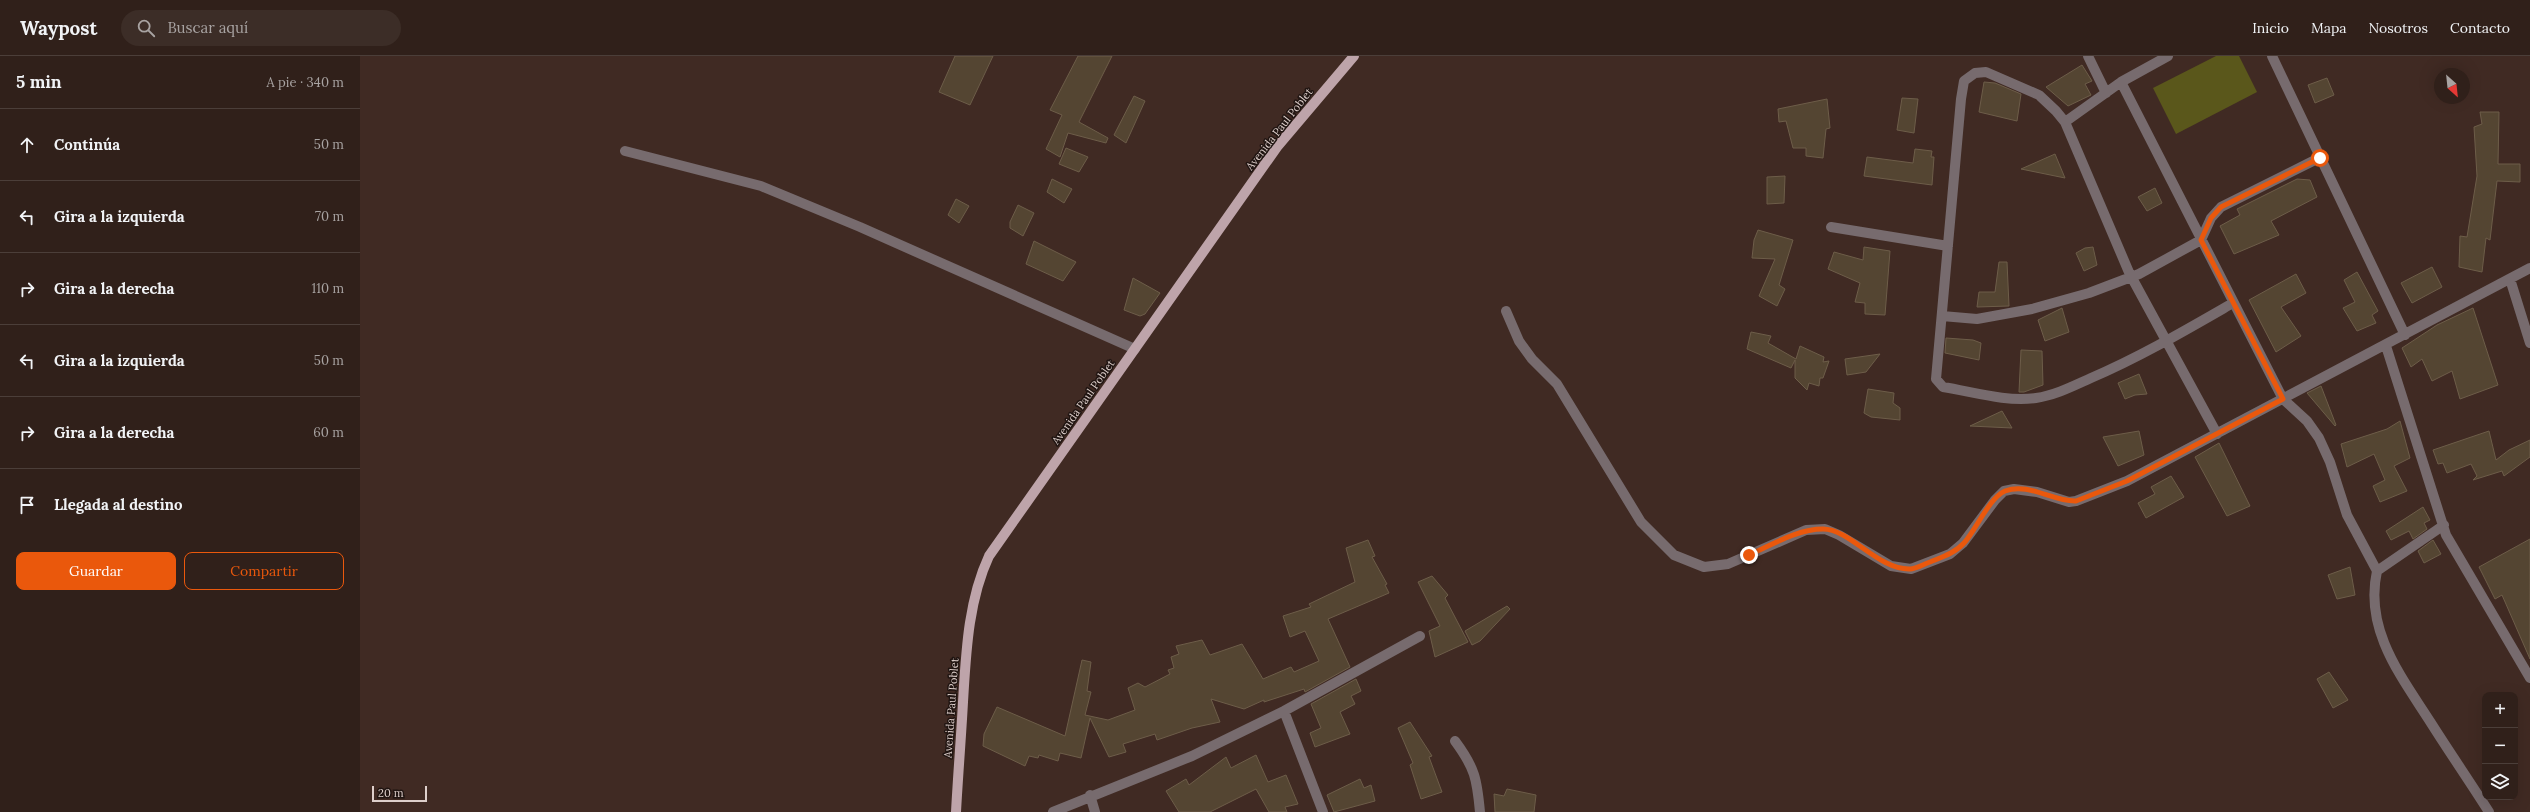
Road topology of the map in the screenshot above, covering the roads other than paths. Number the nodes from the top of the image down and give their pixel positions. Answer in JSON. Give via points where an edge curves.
{"nodes":[{"id":1,"x":1354,"y":56,"type":"edge"},
{"id":2,"x":2088,"y":56,"type":"edge"},
{"id":3,"x":2168,"y":56,"type":"edge"},
{"id":4,"x":2272,"y":56,"type":"edge"},
{"id":5,"x":2121,"y":82,"type":"junction"},
{"id":6,"x":2106,"y":93,"type":"junction"},
{"id":7,"x":2065,"y":122,"type":"junction"},
{"id":8,"x":625,"y":151,"type":"dead end"},
{"id":9,"x":2320,"y":158,"type":"junction"},
{"id":10,"x":1831,"y":227,"type":"dead end"},
{"id":11,"x":2201,"y":240,"type":"junction"},
{"id":12,"x":1948,"y":246,"type":"junction"},
{"id":13,"x":2530,"y":268,"type":"edge"},
{"id":14,"x":2132,"y":277,"type":"junction"},
{"id":15,"x":2510,"y":279,"type":"junction"},
{"id":16,"x":2233,"y":303,"type":"junction"},
{"id":17,"x":1506,"y":311,"type":"dead end"},
{"id":18,"x":1942,"y":316,"type":"junction"},
{"id":19,"x":2405,"y":335,"type":"junction"},
{"id":20,"x":2166,"y":341,"type":"junction"},
{"id":21,"x":2530,"y":343,"type":"edge"},
{"id":22,"x":2386,"y":346,"type":"junction"},
{"id":23,"x":1135,"y":349,"type":"junction"},
{"id":24,"x":2283,"y":399,"type":"junction"},
{"id":25,"x":2217,"y":434,"type":"junction"},
{"id":26,"x":2444,"y":525,"type":"junction"},
{"id":27,"x":2377,"y":571,"type":"junction"},
{"id":28,"x":1420,"y":636,"type":"dead end"},
{"id":29,"x":2530,"y":678,"type":"edge"},
{"id":30,"x":1284,"y":711,"type":"junction"},
{"id":31,"x":1455,"y":741,"type":"dead end"},
{"id":32,"x":1090,"y":795,"type":"junction"},
{"id":33,"x":956,"y":812,"type":"edge"},
{"id":34,"x":1053,"y":812,"type":"edge"},
{"id":35,"x":1095,"y":812,"type":"edge"},
{"id":36,"x":1323,"y":812,"type":"edge"},
{"id":37,"x":1480,"y":812,"type":"edge"},
{"id":38,"x":2489,"y":812,"type":"edge"}],
"edges":[{"from":1,"to":23,"type":"main road","name":"Avenida Paul Poblet","via":[[1277,147]]},
{"from":2,"to":6,"type":"street"},
{"from":3,"to":5,"type":"street"},
{"from":4,"to":9,"type":"street"},
{"from":5,"to":6,"type":"street"},
{"from":5,"to":11,"type":"street"},
{"from":6,"to":7,"type":"street"},
{"from":7,"to":12,"type":"street","via":[[2039,95],[1986,72],[1975,73],[1964,82]]},
{"from":7,"to":14,"type":"street"},
{"from":8,"to":23,"type":"street","via":[[761,186]]},
{"from":9,"to":11,"type":"street","via":[[2221,207],[2211,218]]},
{"from":9,"to":19,"type":"street"},
{"from":10,"to":12,"type":"street"},
{"from":11,"to":14,"type":"street"},
{"from":11,"to":16,"type":"street"},
{"from":12,"to":18,"type":"street"},
{"from":13,"to":15,"type":"street"},
{"from":14,"to":18,"type":"street","via":[[2089,293],[2032,309],[1977,319]]},
{"from":14,"to":20,"type":"street"},
{"from":15,"to":19,"type":"street"},
{"from":15,"to":21,"type":"street"},
{"from":16,"to":20,"type":"street"},
{"from":16,"to":24,"type":"street"},
{"from":17,"to":25,"type":"street","via":[[1519,341],[1556,384],[1641,522],[1674,555],[1704,567],[1728,564],[1806,530],[1825,529],[1891,566],[1911,569],[1950,554],[1963,543],[1995,500],[2004,492],[2014,489],[2037,492],[2069,502],[2076,501],[2127,481]]},
{"from":18,"to":20,"type":"street","via":[[1936,379],[1939,384],[1943,387],[2009,399],[2037,398],[2060,392],[2133,360]]},
{"from":19,"to":22,"type":"street"},
{"from":20,"to":25,"type":"street"},
{"from":22,"to":24,"type":"street"},
{"from":22,"to":26,"type":"street"},
{"from":23,"to":33,"type":"main road","name":"Avenida Paul Poblet","via":[[989,556],[979,577],[965,668]]},
{"from":24,"to":25,"type":"street"},
{"from":24,"to":27,"type":"street","via":[[2307,421],[2319,438],[2330,462],[2347,515]]},
{"from":26,"to":27,"type":"street"},
{"from":26,"to":29,"type":"street","via":[[2446,535]]},
{"from":27,"to":38,"type":"street","via":[[2373,591],[2379,630],[2391,662]]},
{"from":28,"to":30,"type":"street"},
{"from":30,"to":32,"type":"street","via":[[1192,756]]},
{"from":30,"to":36,"type":"street"},
{"from":31,"to":37,"type":"street","via":[[1470,762],[1478,788]]},
{"from":32,"to":34,"type":"street"},
{"from":32,"to":35,"type":"street"}]}
